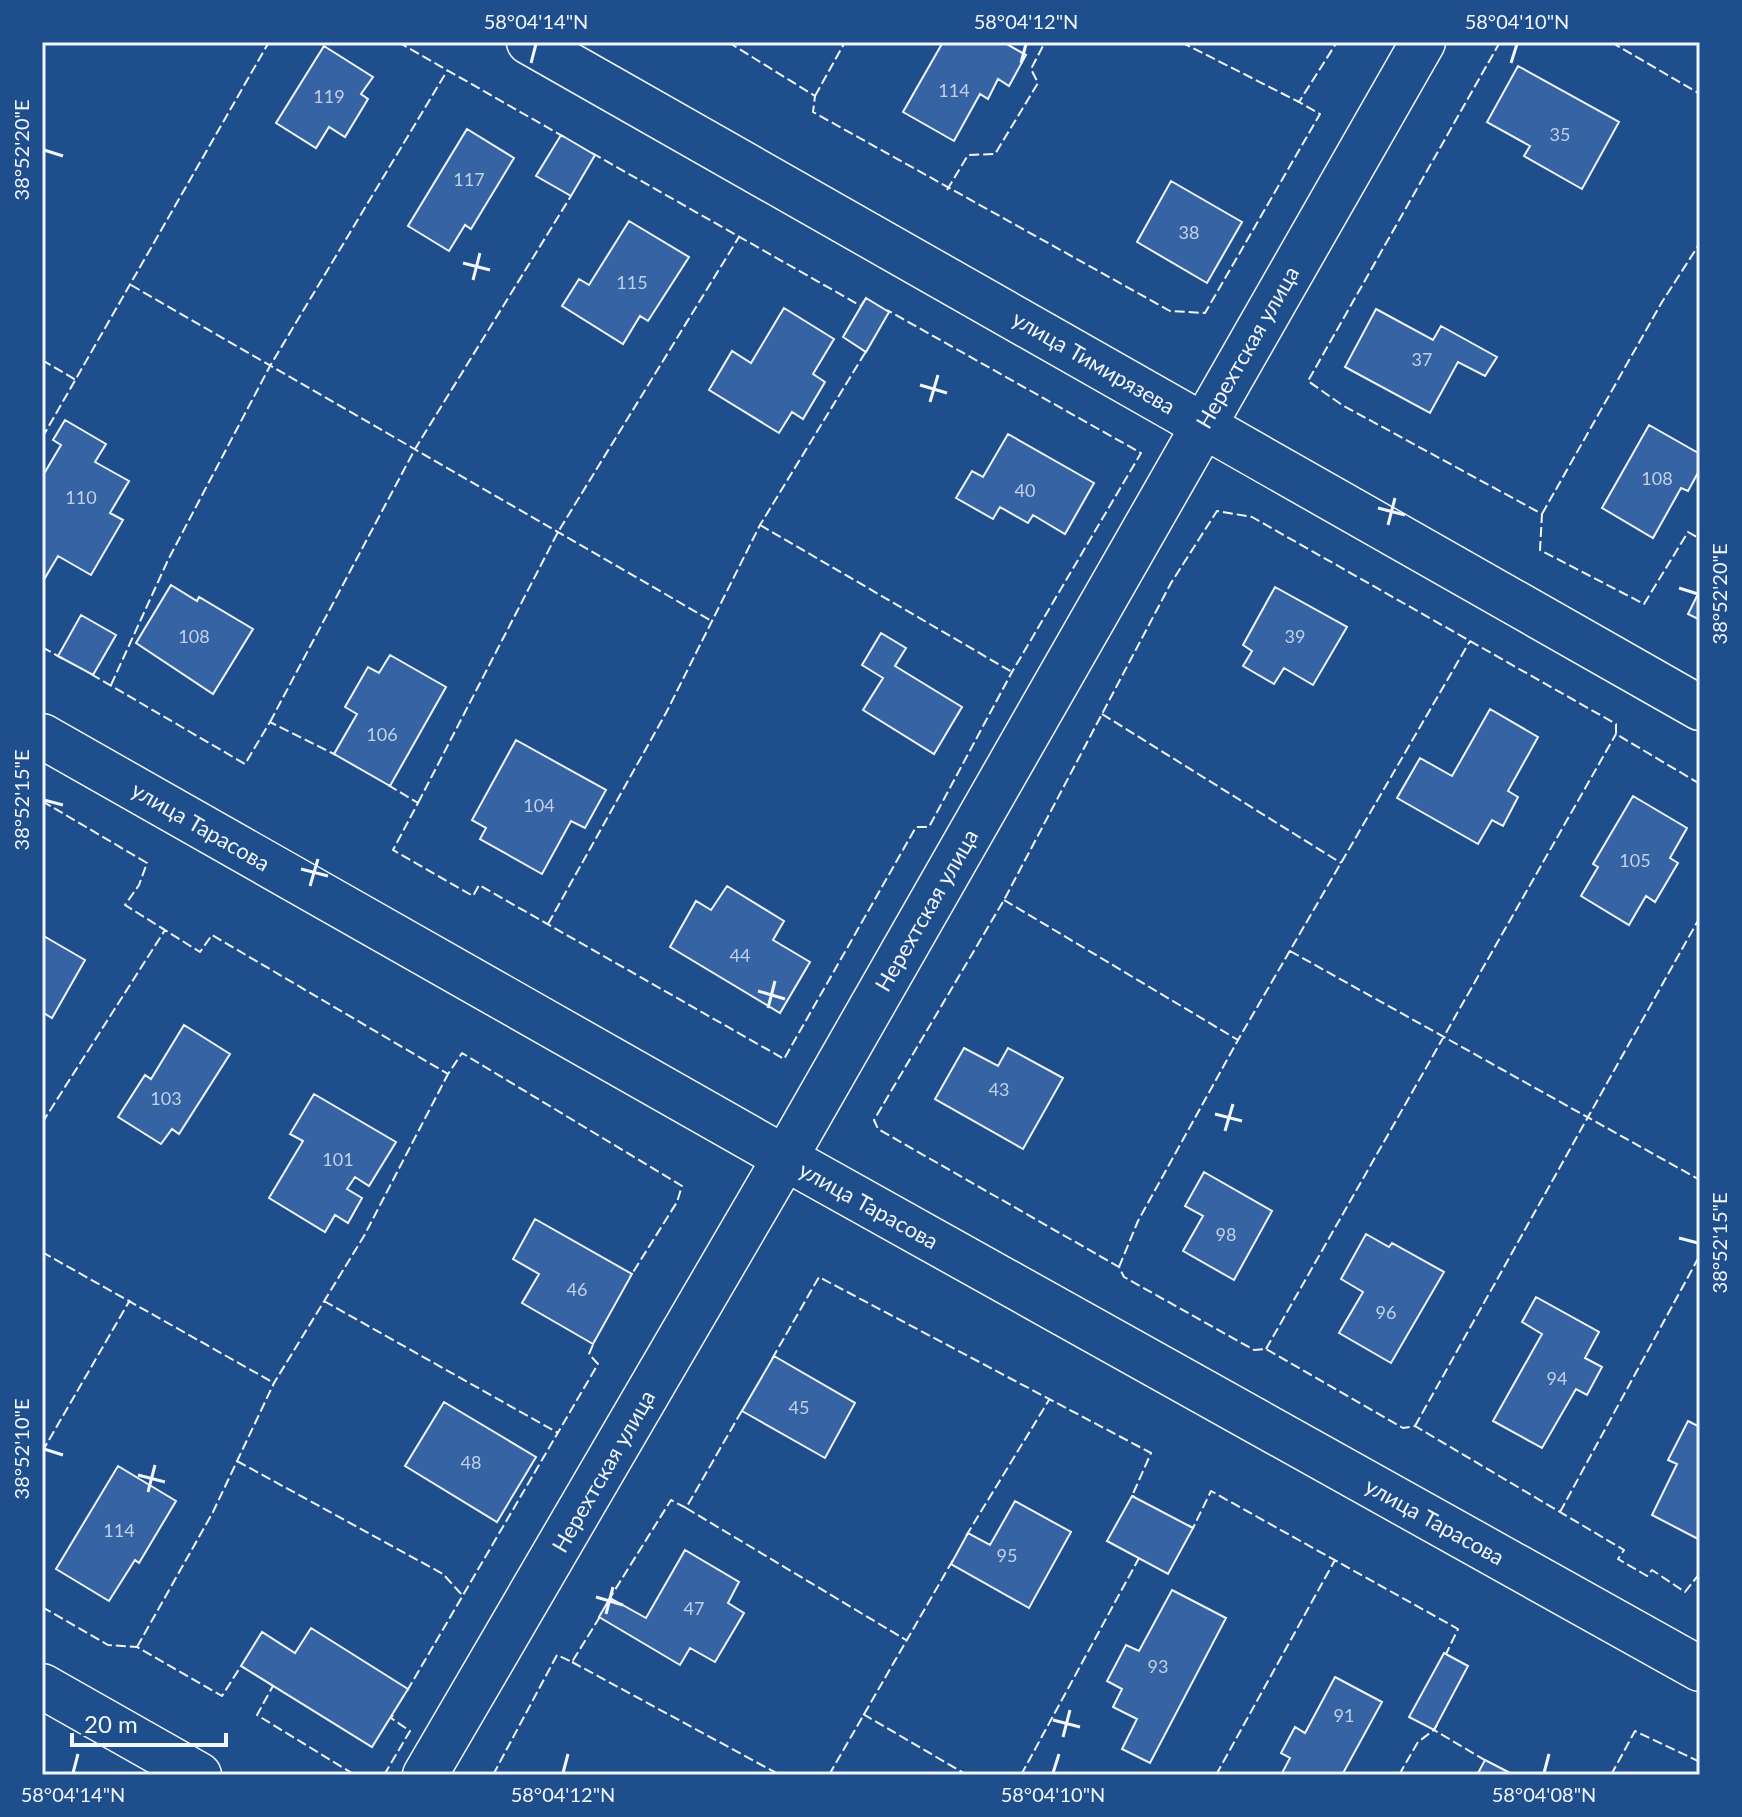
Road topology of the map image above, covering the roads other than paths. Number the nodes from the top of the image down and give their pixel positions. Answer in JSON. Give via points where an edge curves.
{"nodes":[{"id":1,"x":529,"y":42,"type":"edge"},
{"id":2,"x":1423,"y":42,"type":"edge"},
{"id":3,"x":1202,"y":424,"type":"junction"},
{"id":4,"x":1700,"y":708,"type":"edge"},
{"id":5,"x":42,"y":736,"type":"edge"},
{"id":6,"x":785,"y":1158,"type":"junction"},
{"id":7,"x":1700,"y":1669,"type":"edge"},
{"id":8,"x":42,"y":1686,"type":"edge"},
{"id":9,"x":199,"y":1775,"type":"edge"},
{"id":10,"x":425,"y":1775,"type":"edge"}],
"edges":[{"from":1,"to":3,"type":"street","name":"улица Тимирязева"},
{"from":2,"to":3,"type":"street","name":"Нерехтская улица"},
{"from":3,"to":4,"type":"street","name":"улица Тимирязева"},
{"from":3,"to":6,"type":"street","name":"Нерехтская улица"},
{"from":5,"to":6,"type":"street","name":"улица Тарасова"},
{"from":6,"to":7,"type":"street","name":"улица Тарасова"},
{"from":6,"to":10,"type":"street","name":"Нерехтская улица"},
{"from":8,"to":9,"type":"street"}]}
